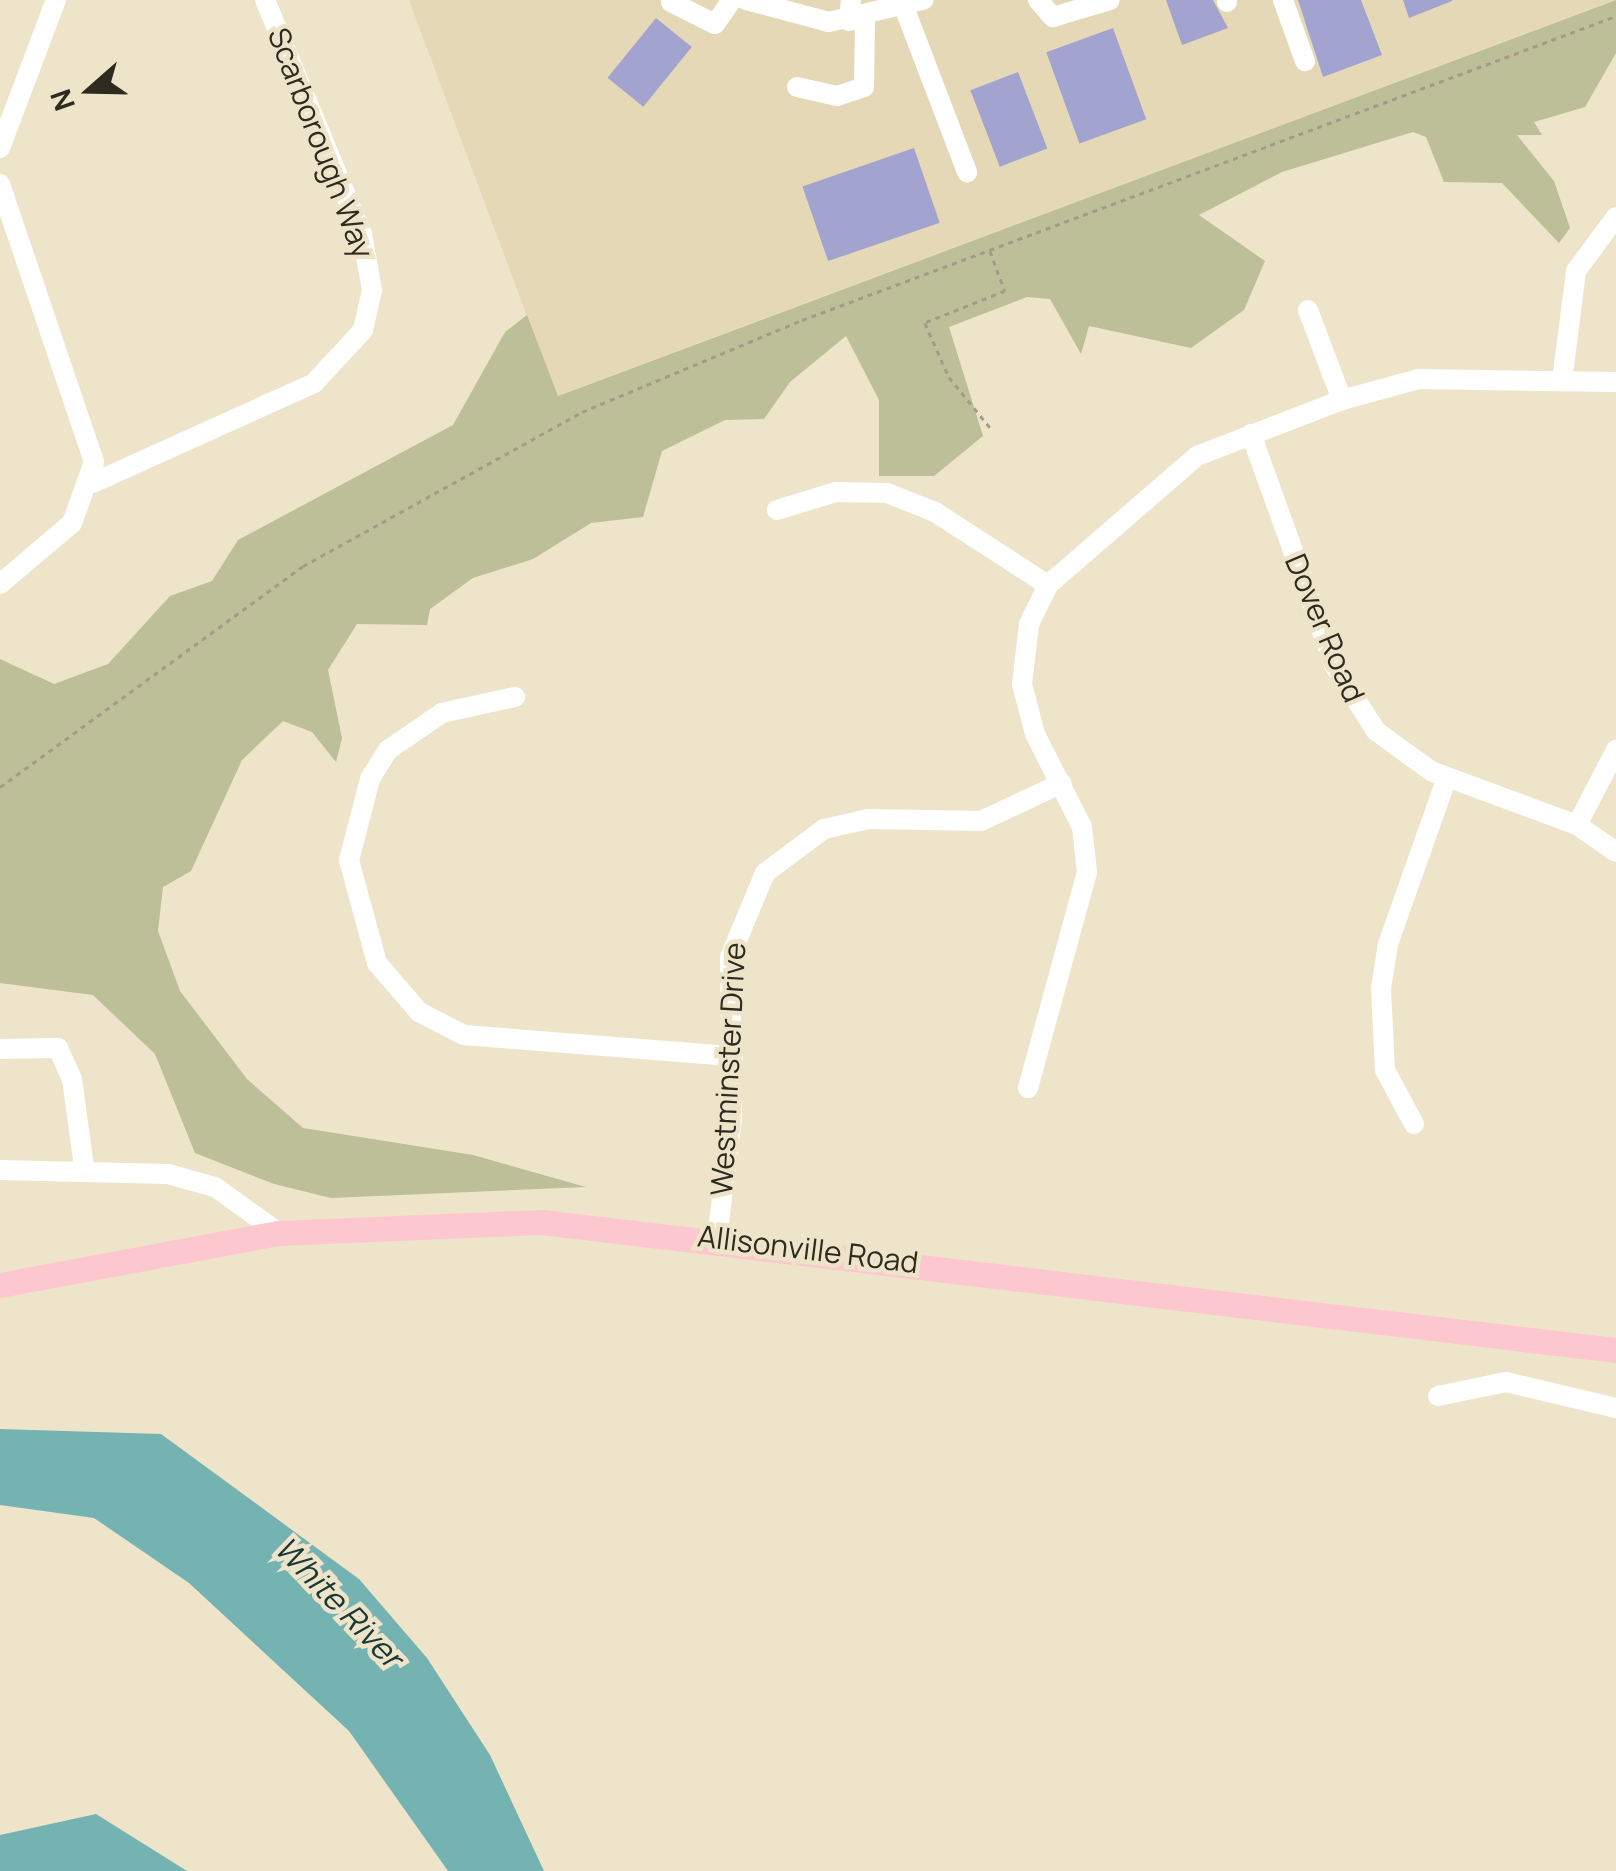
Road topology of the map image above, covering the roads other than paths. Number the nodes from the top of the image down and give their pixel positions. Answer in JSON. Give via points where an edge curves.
{"nodes":[{"id":1,"x":56,"y":0,"type":"edge"},
{"id":2,"x":265,"y":0,"type":"edge"},
{"id":3,"x":732,"y":0,"type":"edge"},
{"id":4,"x":746,"y":0,"type":"edge"},
{"id":5,"x":1038,"y":0,"type":"edge"},
{"id":6,"x":1110,"y":0,"type":"edge"},
{"id":7,"x":1283,"y":0,"type":"edge"},
{"id":8,"x":671,"y":2,"type":"edge"},
{"id":9,"x":914,"y":3,"type":"edge"},
{"id":10,"x":855,"y":14,"type":"edge"},
{"id":11,"x":1305,"y":61,"type":"dead end"},
{"id":12,"x":797,"y":87,"type":"dead end"},
{"id":13,"x":0,"y":148,"type":"edge"},
{"id":14,"x":967,"y":172,"type":"dead end"},
{"id":15,"x":0,"y":184,"type":"edge"},
{"id":16,"x":1616,"y":216,"type":"edge"},
{"id":17,"x":1308,"y":310,"type":"dead end"},
{"id":18,"x":1562,"y":381,"type":"junction"},
{"id":19,"x":1616,"y":382,"type":"edge"},
{"id":20,"x":1342,"y":400,"type":"junction"},
{"id":21,"x":1251,"y":434,"type":"junction"},
{"id":22,"x":93,"y":483,"type":"junction"},
{"id":23,"x":777,"y":510,"type":"dead end"},
{"id":24,"x":0,"y":584,"type":"edge"},
{"id":25,"x":1048,"y":585,"type":"junction"},
{"id":26,"x":515,"y":697,"type":"dead end"},
{"id":27,"x":1616,"y":750,"type":"edge"},
{"id":28,"x":1447,"y":777,"type":"junction"},
{"id":29,"x":1062,"y":783,"type":"junction"},
{"id":30,"x":1577,"y":825,"type":"junction"},
{"id":31,"x":1616,"y":852,"type":"edge"},
{"id":32,"x":0,"y":1049,"type":"edge"},
{"id":33,"x":733,"y":1056,"type":"junction"},
{"id":34,"x":1028,"y":1088,"type":"dead end"},
{"id":35,"x":1414,"y":1124,"type":"dead end"},
{"id":36,"x":84,"y":1166,"type":"junction"},
{"id":37,"x":0,"y":1170,"type":"edge"},
{"id":38,"x":279,"y":1234,"type":"junction"},
{"id":39,"x":717,"y":1238,"type":"junction"},
{"id":40,"x":0,"y":1286,"type":"edge"},
{"id":41,"x":1616,"y":1350,"type":"edge"},
{"id":42,"x":1438,"y":1396,"type":"dead end"},
{"id":43,"x":1616,"y":1408,"type":"edge"}],
"edges":[{"from":1,"to":13,"type":"street"},
{"from":2,"to":22,"type":"street","name":"Scarborough Way","via":[[362,234],[372,290],[363,330],[314,383]]},
{"from":3,"to":8,"type":"street","via":[[715,24]]},
{"from":4,"to":10,"type":"street","via":[[794,19]]},
{"from":5,"to":6,"type":"street","via":[[1053,16]]},
{"from":7,"to":11,"type":"street"},
{"from":9,"to":10,"type":"street"},
{"from":9,"to":14,"type":"street"},
{"from":10,"to":12,"type":"street","via":[[864,87],[837,96]]},
{"from":15,"to":22,"type":"street","via":[[92,450]]},
{"from":16,"to":18,"type":"street","via":[[1576,271]]},
{"from":17,"to":20,"type":"street"},
{"from":18,"to":19,"type":"street"},
{"from":18,"to":20,"type":"street","via":[[1418,379]]},
{"from":20,"to":21,"type":"street"},
{"from":21,"to":25,"type":"street","via":[[1196,456]]},
{"from":21,"to":28,"type":"street","name":"Dover Road","via":[[1348,692],[1397,750]]},
{"from":22,"to":24,"type":"street","via":[[72,522]]},
{"from":23,"to":25,"type":"street","via":[[836,492],[887,493],[936,512]]},
{"from":25,"to":29,"type":"street","via":[[1029,624],[1022,684]]},
{"from":26,"to":33,"type":"street","via":[[442,712],[388,750],[370,779],[349,860],[377,963],[419,1012],[464,1035]]},
{"from":27,"to":30,"type":"street"},
{"from":28,"to":30,"type":"street","name":"Dover Road"},
{"from":28,"to":35,"type":"street","via":[[1388,944],[1382,989],[1384,1070]]},
{"from":29,"to":33,"type":"street","name":"Westminster Drive","via":[[981,821],[848,822],[782,855],[733,936]]},
{"from":29,"to":34,"type":"street","via":[[1082,826],[1086,896]]},
{"from":30,"to":31,"type":"street","name":"Dover Road"},
{"from":32,"to":36,"type":"street","via":[[58,1048],[72,1079]]},
{"from":33,"to":39,"type":"street","name":"Westminster Drive"},
{"from":36,"to":37,"type":"street"},
{"from":36,"to":38,"type":"street","via":[[215,1188]]},
{"from":38,"to":39,"type":"main road","name":"Allisonville Road","via":[[495,1220]]},
{"from":38,"to":40,"type":"main road","name":"Allisonville Road"},
{"from":39,"to":41,"type":"main road","name":"Allisonville Road"},
{"from":42,"to":43,"type":"street","via":[[1506,1382]]}]}
